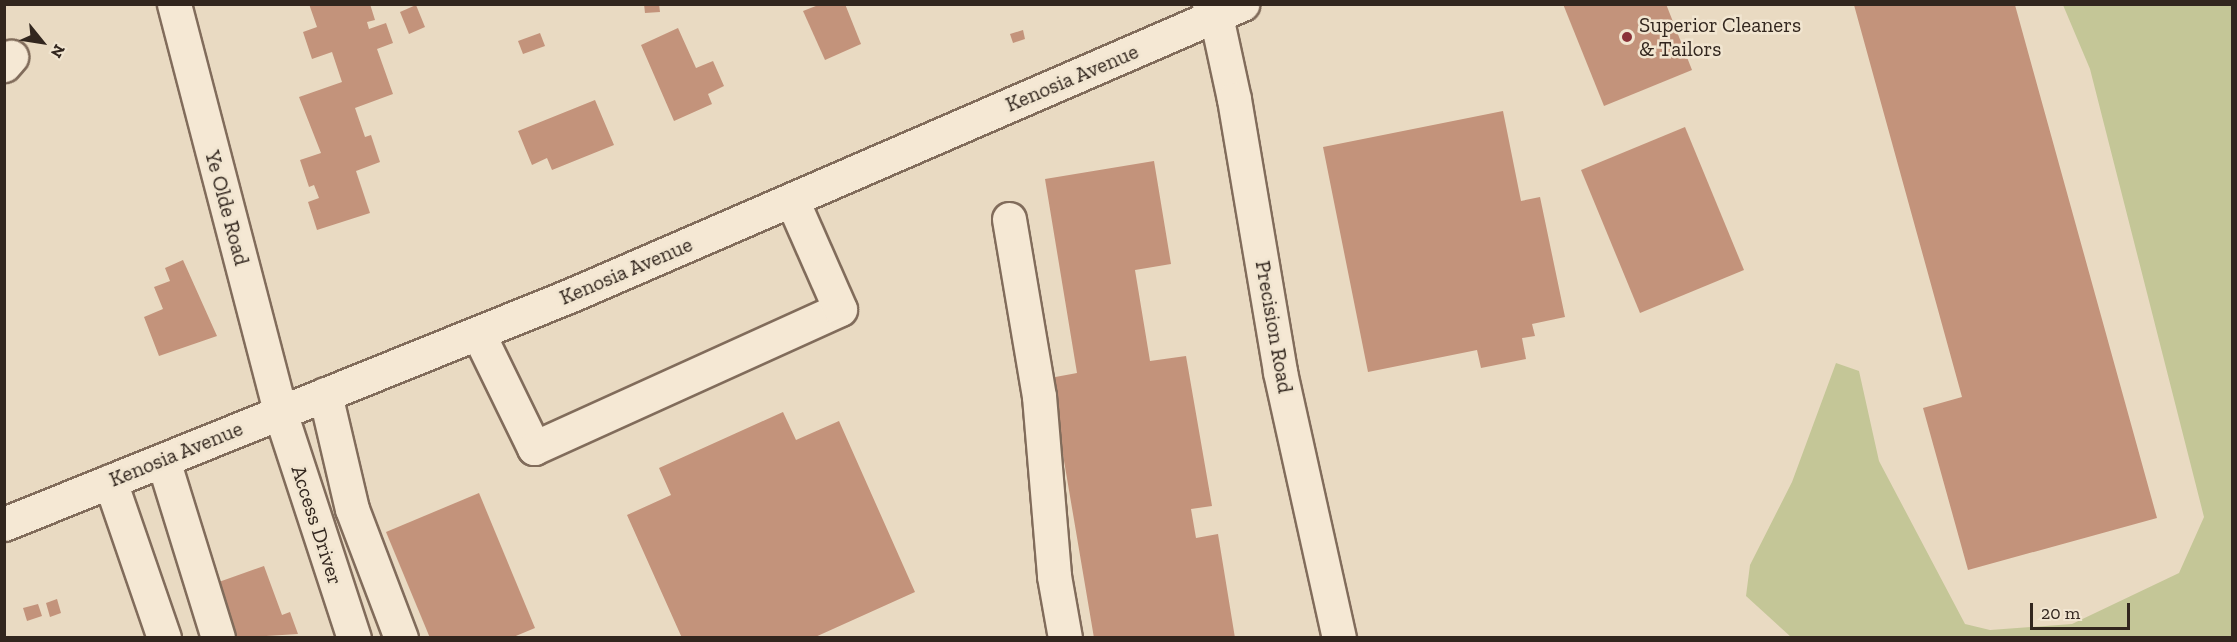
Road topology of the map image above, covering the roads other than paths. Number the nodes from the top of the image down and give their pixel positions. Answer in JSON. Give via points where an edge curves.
{"nodes":[{"id":1,"x":174,"y":4,"type":"edge"},
{"id":2,"x":1222,"y":8,"type":"edge"},
{"id":3,"x":792,"y":200,"type":"junction"},
{"id":4,"x":1009,"y":219,"type":"dead end"},
{"id":5,"x":478,"y":333,"type":"junction"},
{"id":6,"x":325,"y":394,"type":"junction"},
{"id":7,"x":280,"y":412,"type":"junction"},
{"id":8,"x":163,"y":459,"type":"junction"},
{"id":9,"x":110,"y":481,"type":"junction"},
{"id":10,"x":4,"y":524,"type":"edge"},
{"id":11,"x":164,"y":638,"type":"edge"},
{"id":12,"x":218,"y":638,"type":"edge"},
{"id":13,"x":354,"y":638,"type":"edge"},
{"id":14,"x":401,"y":638,"type":"edge"},
{"id":15,"x":1065,"y":638,"type":"edge"},
{"id":16,"x":1339,"y":638,"type":"edge"}],
"edges":[{"from":1,"to":7,"type":"street","name":"Ye Olde Road"},
{"from":2,"to":3,"type":"street","name":"Kenosia Avenue"},
{"from":2,"to":16,"type":"street","name":"Precision Road","via":[[1283,383]]},
{"from":3,"to":5,"type":"street","name":"Kenosia Avenue"},
{"from":3,"to":5,"type":"street","via":[[840,309],[534,448]]},
{"from":4,"to":15,"type":"street","via":[[1039,396],[1054,576]]},
{"from":5,"to":6,"type":"street","name":"Kenosia Avenue"},
{"from":6,"to":7,"type":"street","name":"Kenosia Avenue"},
{"from":6,"to":14,"type":"street","via":[[352,509]]},
{"from":7,"to":8,"type":"street","name":"Kenosia Avenue"},
{"from":7,"to":13,"type":"street","name":"Access Driver"},
{"from":8,"to":9,"type":"street","name":"Kenosia Avenue"},
{"from":8,"to":12,"type":"street"},
{"from":9,"to":10,"type":"street","name":"Kenosia Avenue"},
{"from":9,"to":11,"type":"street"}]}
